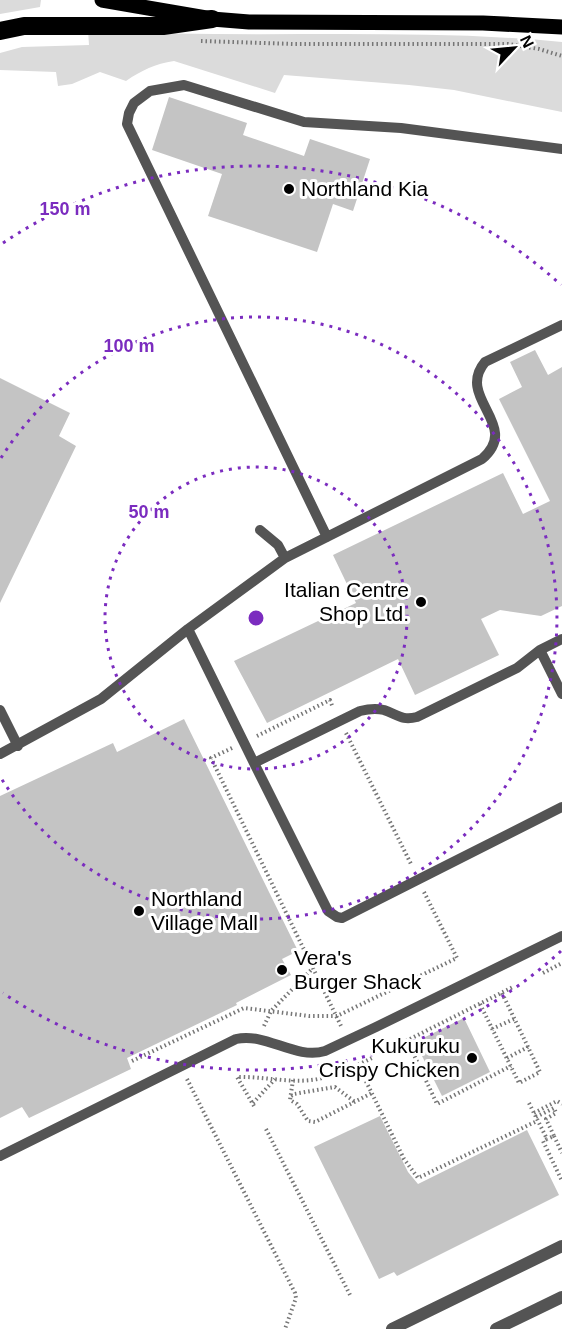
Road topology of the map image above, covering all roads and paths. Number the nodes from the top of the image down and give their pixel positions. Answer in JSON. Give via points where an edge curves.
{"nodes":[{"id":1,"x":102,"y":0,"type":"edge"},
{"id":2,"x":212,"y":19,"type":"junction"},
{"id":3,"x":562,"y":27,"type":"edge"},
{"id":4,"x":0,"y":31,"type":"edge"},
{"id":5,"x":191,"y":41,"type":"dead end"},
{"id":6,"x":562,"y":56,"type":"edge"},
{"id":7,"x":562,"y":149,"type":"edge"},
{"id":8,"x":562,"y":325,"type":"edge"},
{"id":9,"x":260,"y":530,"type":"dead end"},
{"id":10,"x":327,"y":537,"type":"junction"},
{"id":11,"x":285,"y":558,"type":"junction"},
{"id":12,"x":188,"y":629,"type":"junction"},
{"id":13,"x":562,"y":639,"type":"edge"},
{"id":14,"x":540,"y":650,"type":"junction"},
{"id":15,"x":562,"y":694,"type":"edge"},
{"id":16,"x":0,"y":710,"type":"edge"},
{"id":17,"x":340,"y":721,"type":"junction"},
{"id":18,"x":244,"y":742,"type":"junction"},
{"id":19,"x":18,"y":746,"type":"junction"},
{"id":20,"x":0,"y":754,"type":"edge"},
{"id":21,"x":254,"y":763,"type":"junction"},
{"id":22,"x":562,"y":807,"type":"edge"},
{"id":23,"x":418,"y":879,"type":"junction"},
{"id":24,"x":562,"y":936,"type":"edge"},
{"id":25,"x":562,"y":964,"type":"edge"},
{"id":26,"x":314,"y":968,"type":"junction"},
{"id":27,"x":543,"y":973,"type":"dead end"},
{"id":28,"x":513,"y":987,"type":"dead end"},
{"id":29,"x":502,"y":993,"type":"junction"},
{"id":30,"x":480,"y":1004,"type":"junction"},
{"id":31,"x":271,"y":1011,"type":"junction"},
{"id":32,"x":337,"y":1016,"type":"junction"},
{"id":33,"x":514,"y":1019,"type":"junction"},
{"id":34,"x":343,"y":1029,"type":"dead end"},
{"id":35,"x":492,"y":1029,"type":"junction"},
{"id":36,"x":260,"y":1038,"type":"junction"},
{"id":37,"x":407,"y":1040,"type":"junction"},
{"id":38,"x":398,"y":1045,"type":"dead end"},
{"id":39,"x":528,"y":1047,"type":"junction"},
{"id":40,"x":374,"y":1057,"type":"dead end"},
{"id":41,"x":507,"y":1058,"type":"junction"},
{"id":42,"x":132,"y":1062,"type":"dead end"},
{"id":43,"x":358,"y":1065,"type":"junction"},
{"id":44,"x":511,"y":1066,"type":"junction"},
{"id":45,"x":276,"y":1078,"type":"junction"},
{"id":46,"x":187,"y":1079,"type":"dead end"},
{"id":47,"x":293,"y":1080,"type":"junction"},
{"id":48,"x":372,"y":1093,"type":"junction"},
{"id":49,"x":290,"y":1097,"type":"junction"},
{"id":50,"x":355,"y":1102,"type":"junction"},
{"id":51,"x":529,"y":1103,"type":"dead end"},
{"id":52,"x":562,"y":1104,"type":"edge"},
{"id":53,"x":536,"y":1117,"type":"junction"},
{"id":54,"x":266,"y":1129,"type":"dead end"},
{"id":55,"x":554,"y":1136,"type":"junction"},
{"id":56,"x":547,"y":1139,"type":"junction"},
{"id":57,"x":562,"y":1153,"type":"edge"},
{"id":58,"x":0,"y":1156,"type":"edge"},
{"id":59,"x":562,"y":1181,"type":"edge"},
{"id":60,"x":562,"y":1246,"type":"edge"},
{"id":61,"x":350,"y":1295,"type":"dead end"},
{"id":62,"x":562,"y":1297,"type":"edge"},
{"id":63,"x":285,"y":1329,"type":"edge"},
{"id":64,"x":392,"y":1329,"type":"edge"},
{"id":65,"x":496,"y":1329,"type":"edge"}],
"edges":[{"from":1,"to":2,"type":"main road"},
{"from":2,"to":3,"type":"main road"},
{"from":2,"to":4,"type":"highway","via":[[163,26],[24,26]]},
{"from":5,"to":6,"type":"path","via":[[508,44]]},
{"from":7,"to":10,"type":"lane","via":[[401,128],[304,122],[184,85],[150,91],[135,103],[127,124]]},
{"from":8,"to":10,"type":"lane","via":[[485,362],[480,369],[477,384],[496,433],[491,452]]},
{"from":9,"to":11,"type":"lane","via":[[278,545]]},
{"from":10,"to":11,"type":"lane"},
{"from":11,"to":12,"type":"lane"},
{"from":12,"to":18,"type":"lane"},
{"from":12,"to":19,"type":"lane","via":[[101,699]]},
{"from":13,"to":14,"type":"lane"},
{"from":14,"to":15,"type":"lane"},
{"from":14,"to":17,"type":"lane","via":[[517,668],[417,717],[407,720],[370,709]]},
{"from":16,"to":19,"type":"lane"},
{"from":17,"to":18,"type":"path","via":[[330,700]]},
{"from":17,"to":21,"type":"lane"},
{"from":17,"to":23,"type":"path"},
{"from":18,"to":21,"type":"lane"},
{"from":18,"to":26,"type":"path","via":[[212,758]]},
{"from":19,"to":20,"type":"lane"},
{"from":21,"to":23,"type":"lane","via":[[331,914],[342,918]]},
{"from":22,"to":23,"type":"lane"},
{"from":23,"to":32,"type":"path","via":[[457,958]]},
{"from":24,"to":36,"type":"lane","via":[[325,1051],[304,1052]]},
{"from":25,"to":27,"type":"path"},
{"from":26,"to":31,"type":"path"},
{"from":26,"to":32,"type":"path"},
{"from":28,"to":29,"type":"path"},
{"from":29,"to":30,"type":"path"},
{"from":29,"to":33,"type":"path"},
{"from":30,"to":35,"type":"path"},
{"from":30,"to":37,"type":"path"},
{"from":31,"to":32,"type":"path"},
{"from":31,"to":36,"type":"path"},
{"from":31,"to":42,"type":"path","via":[[244,1008]]},
{"from":32,"to":34,"type":"path"},
{"from":33,"to":35,"type":"path"},
{"from":33,"to":39,"type":"path"},
{"from":35,"to":41,"type":"path"},
{"from":36,"to":58,"type":"lane","via":[[236,1039]]},
{"from":37,"to":38,"type":"path"},
{"from":37,"to":44,"type":"path","via":[[437,1104]]},
{"from":39,"to":41,"type":"path"},
{"from":39,"to":44,"type":"path","via":[[540,1072],[519,1083]]},
{"from":40,"to":43,"type":"path"},
{"from":41,"to":44,"type":"path"},
{"from":43,"to":47,"type":"path","via":[[321,1079]]},
{"from":43,"to":48,"type":"path"},
{"from":45,"to":45,"type":"path","via":[[237,1077],[253,1104]]},
{"from":45,"to":47,"type":"path"},
{"from":46,"to":63,"type":"path","via":[[295,1293]]},
{"from":47,"to":49,"type":"path"},
{"from":48,"to":50,"type":"path"},
{"from":48,"to":53,"type":"path","via":[[404,1159],[418,1178]]},
{"from":49,"to":50,"type":"path","via":[[335,1087]]},
{"from":49,"to":50,"type":"path","via":[[308,1121],[315,1122]]},
{"from":51,"to":53,"type":"path"},
{"from":52,"to":53,"type":"path","via":[[557,1101]]},
{"from":53,"to":55,"type":"path","via":[[554,1108],[556,1113],[546,1119]]},
{"from":53,"to":56,"type":"path"},
{"from":54,"to":61,"type":"path"},
{"from":55,"to":56,"type":"path"},
{"from":55,"to":57,"type":"path"},
{"from":56,"to":59,"type":"path","via":[[543,1141]]},
{"from":60,"to":64,"type":"street"},
{"from":62,"to":65,"type":"street"}]}
